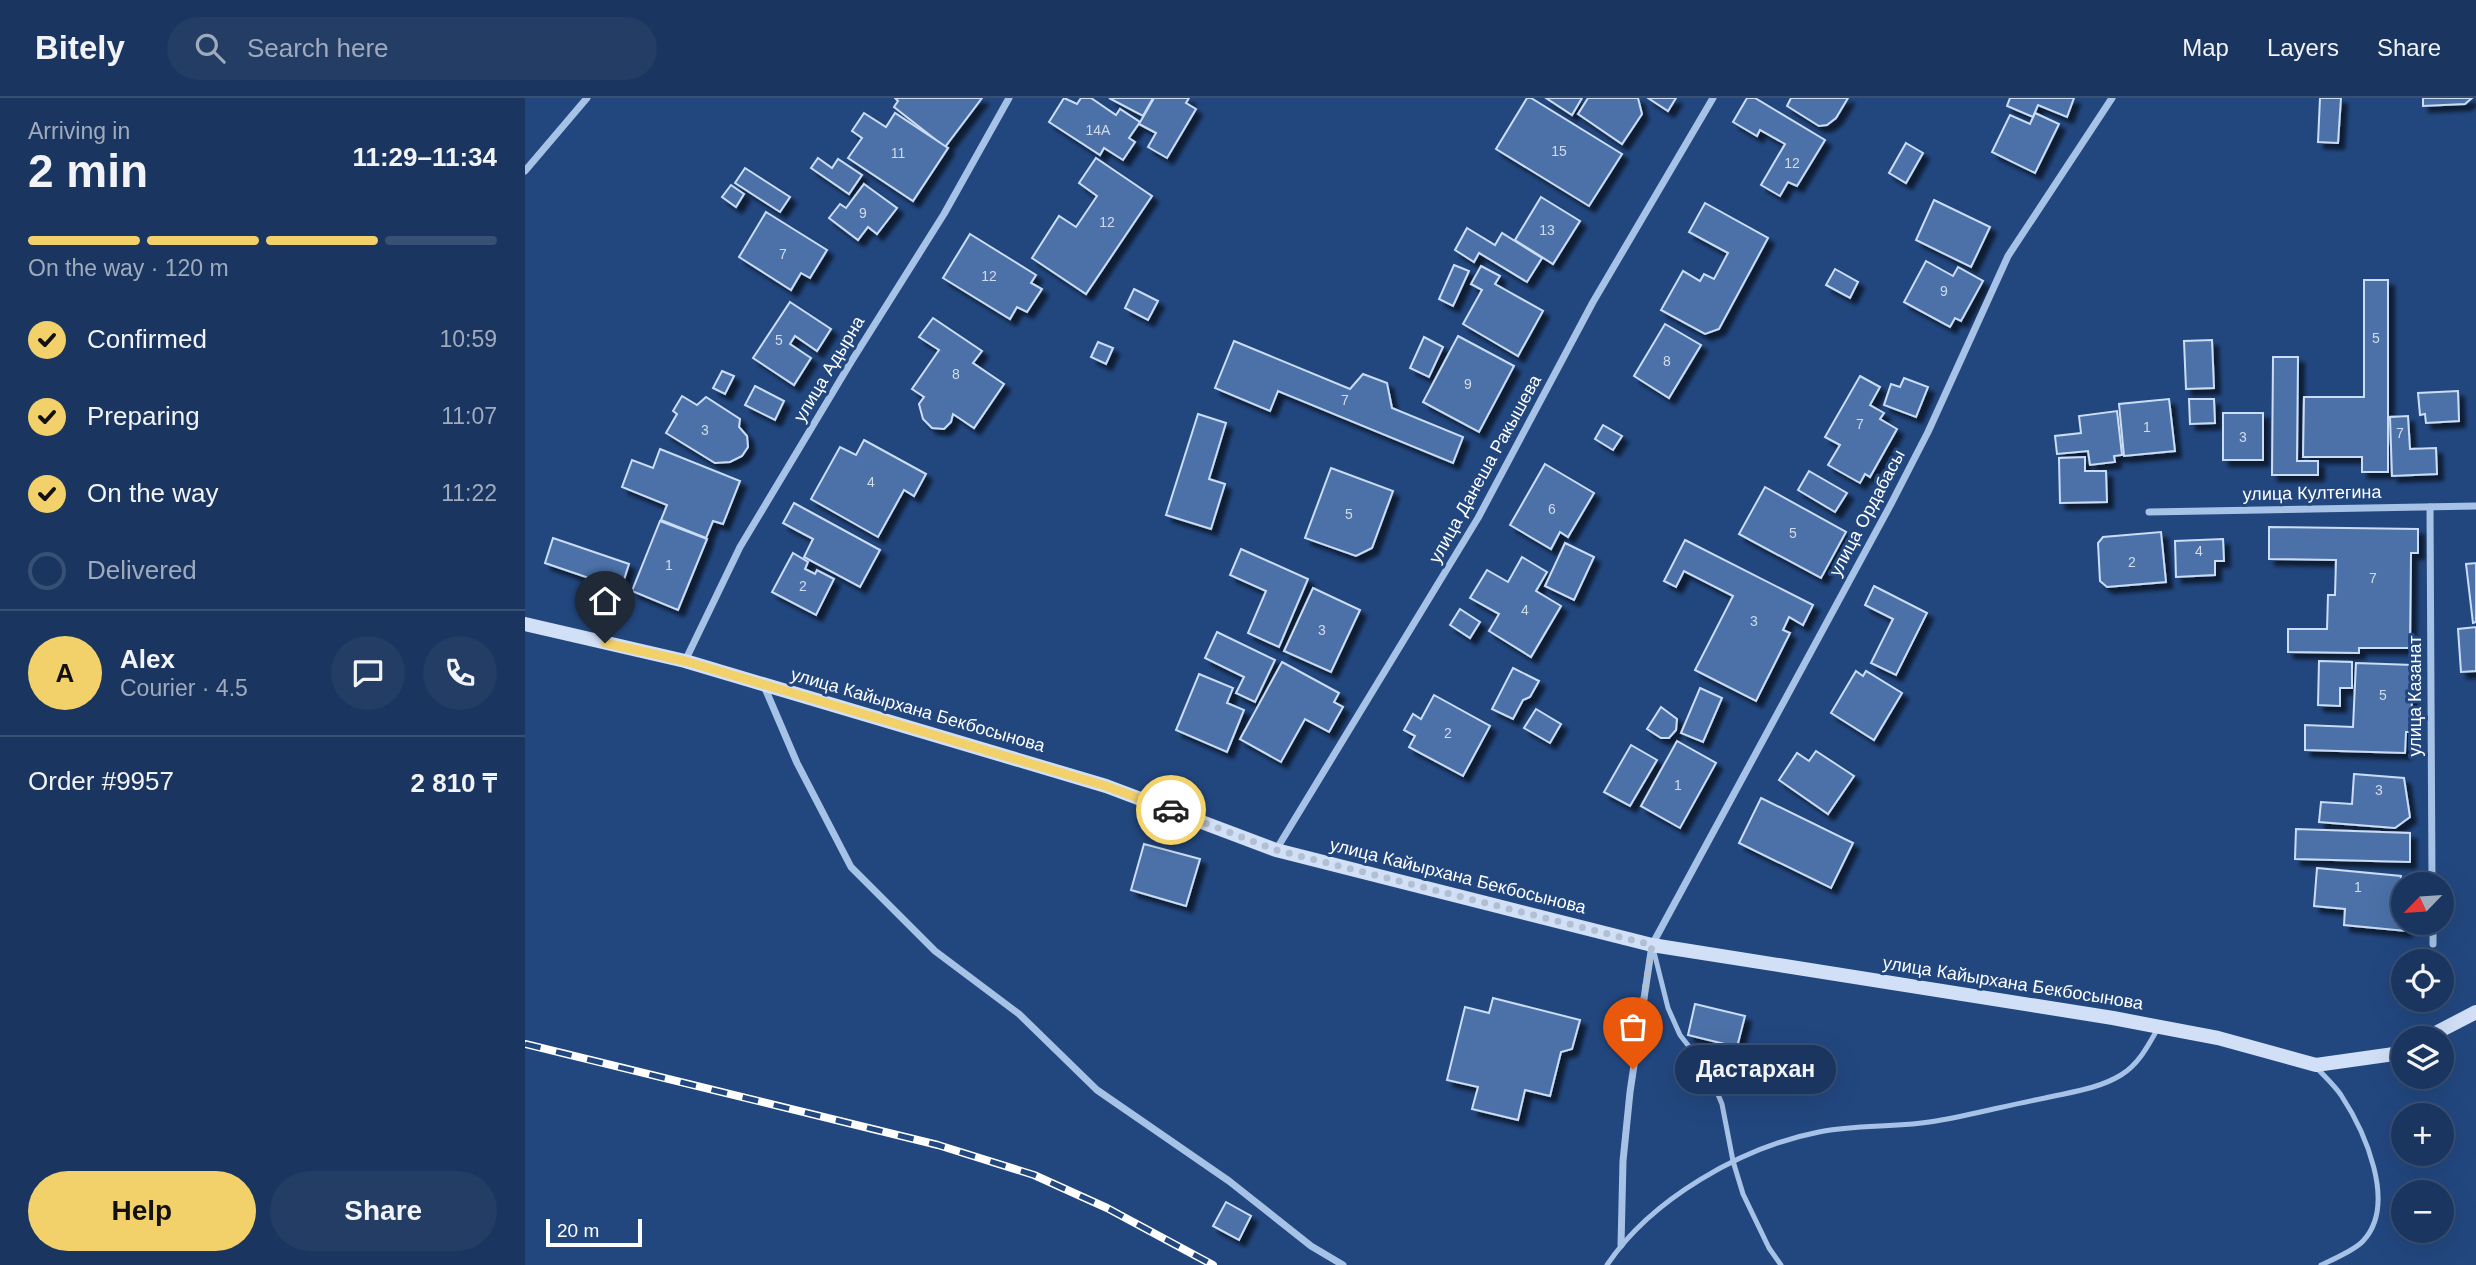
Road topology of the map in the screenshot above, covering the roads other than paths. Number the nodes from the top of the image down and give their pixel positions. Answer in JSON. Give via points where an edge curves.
{"nodes":[{"id":1,"x":587,"y":98,"type":"edge"},
{"id":2,"x":1009,"y":98,"type":"edge"},
{"id":3,"x":1713,"y":98,"type":"edge"},
{"id":4,"x":2112,"y":98,"type":"edge"},
{"id":5,"x":525,"y":171,"type":"edge"},
{"id":6,"x":2476,"y":506,"type":"edge"},
{"id":7,"x":2430,"y":507,"type":"junction"},
{"id":8,"x":2149,"y":512,"type":"dead end"},
{"id":9,"x":525,"y":624,"type":"edge"},
{"id":10,"x":685,"y":661,"type":"junction"},
{"id":11,"x":764,"y":685,"type":"junction"},
{"id":12,"x":1276,"y":850,"type":"junction"},
{"id":13,"x":2432,"y":872,"type":"edge"},
{"id":14,"x":2433,"y":935,"type":"edge"},
{"id":15,"x":2433,"y":944,"type":"dead end"},
{"id":16,"x":1652,"y":945,"type":"junction"},
{"id":17,"x":2476,"y":1012,"type":"edge"},
{"id":18,"x":2449,"y":1026,"type":"edge"},
{"id":19,"x":2159,"y":1027,"type":"junction"},
{"id":20,"x":2391,"y":1054,"type":"edge"},
{"id":21,"x":2314,"y":1064,"type":"junction"},
{"id":22,"x":1733,"y":1161,"type":"junction"},
{"id":23,"x":1621,"y":1245,"type":"junction"},
{"id":24,"x":1343,"y":1265,"type":"edge"},
{"id":25,"x":1607,"y":1265,"type":"edge"},
{"id":26,"x":1781,"y":1265,"type":"edge"},
{"id":27,"x":2321,"y":1265,"type":"edge"}],
"edges":[{"from":1,"to":5,"type":"street"},
{"from":2,"to":10,"type":"street","name":"улица Адырна","via":[[944,214],[740,547]]},
{"from":3,"to":12,"type":"street","name":"улица Данеша Ракышева","via":[[1593,302],[1478,518]]},
{"from":4,"to":16,"type":"street","name":"улица Ордабасы","via":[[2008,256],[1891,505]]},
{"from":6,"to":7,"type":"street","name":"улица Култегина"},
{"from":7,"to":8,"type":"street","name":"улица Култегина"},
{"from":7,"to":13,"type":"street","name":"улица Казанат"},
{"from":9,"to":10,"type":"street","name":"улица Кайырхана Бекбосынова"},
{"from":10,"to":11,"type":"street","name":"улица Кайырхана Бекбосынова"},
{"from":11,"to":12,"type":"street","name":"улица Кайырхана Бекбосынова","via":[[1106,786]]},
{"from":11,"to":24,"type":"street","via":[[797,764],[851,867],[935,951],[1019,1013],[1097,1090]]},
{"from":12,"to":16,"type":"street","name":"улица Кайырхана Бекбосынова"},
{"from":14,"to":15,"type":"street"},
{"from":16,"to":19,"type":"street","name":"улица Кайырхана Бекбосынова"},
{"from":16,"to":22,"type":"lane","via":[[1668,1008],[1681,1035],[1709,1071],[1722,1104]]},
{"from":16,"to":23,"type":"street","name":"улица Ордабасы","via":[[1630,1092]]},
{"from":17,"to":18,"type":"street"},
{"from":19,"to":21,"type":"street","name":"улица Кайырхана Бекбосынова"},
{"from":19,"to":22,"type":"lane","via":[[2123,1075],[2087,1090],[1934,1122],[1820,1132],[1766,1146]]},
{"from":20,"to":21,"type":"street","name":"улица Кайырхана Бекбосынова"},
{"from":21,"to":27,"type":"lane","via":[[2341,1094],[2367,1145],[2377,1179],[2377,1216],[2363,1241]]},
{"from":22,"to":23,"type":"lane","via":[[1670,1200]]},
{"from":22,"to":26,"type":"lane","via":[[1753,1216]]},
{"from":23,"to":25,"type":"lane"}]}
